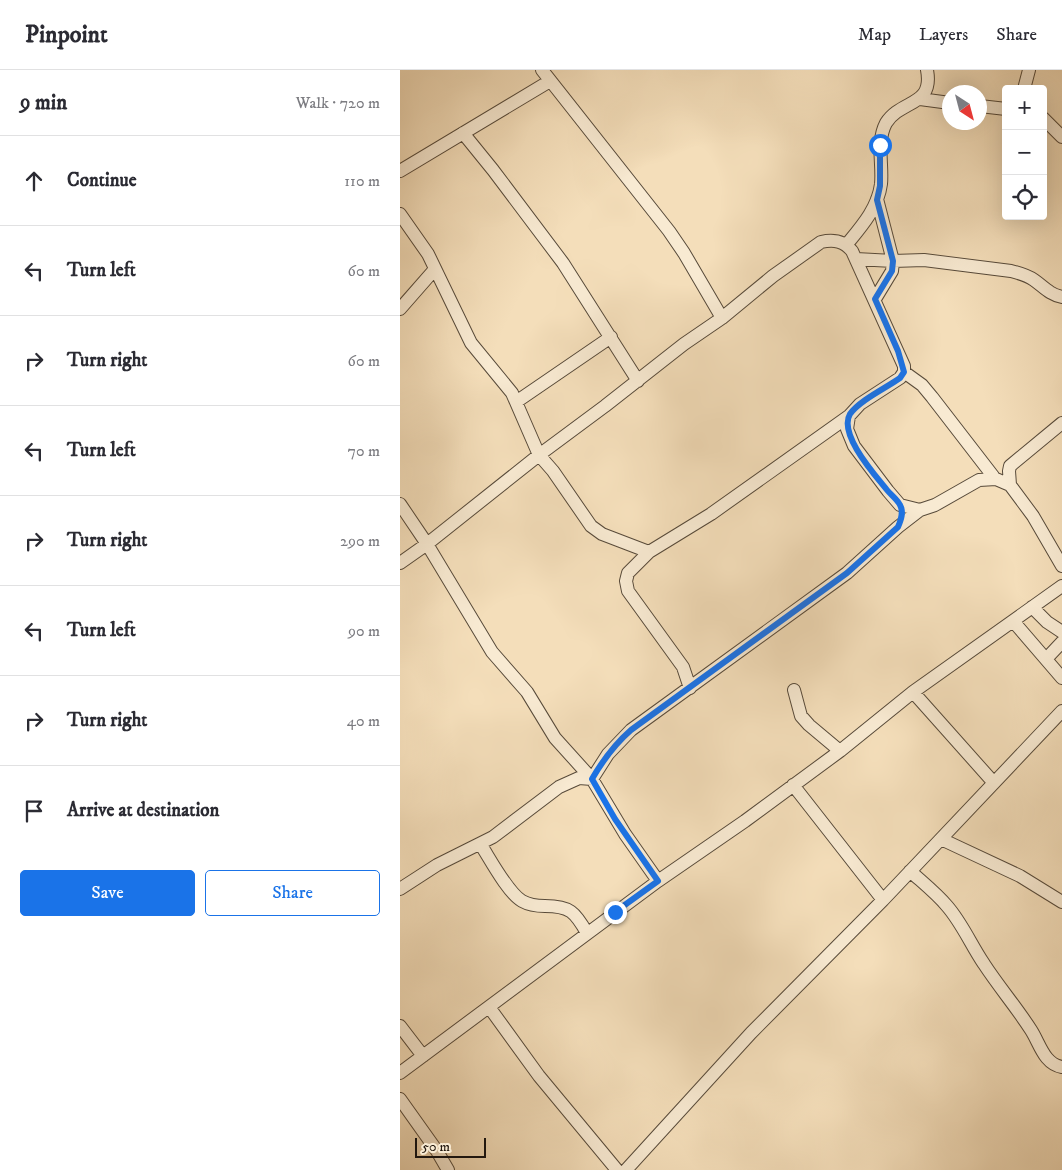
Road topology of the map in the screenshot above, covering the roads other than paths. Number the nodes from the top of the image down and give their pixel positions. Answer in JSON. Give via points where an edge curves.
{"nodes":[{"id":1,"x":542,"y":70,"type":"edge"},
{"id":2,"x":927,"y":70,"type":"edge"},
{"id":3,"x":1029,"y":70,"type":"edge"},
{"id":4,"x":550,"y":81,"type":"junction"},
{"id":5,"x":1025,"y":85,"type":"edge"},
{"id":6,"x":920,"y":99,"type":"junction"},
{"id":7,"x":942,"y":102,"type":"edge"},
{"id":8,"x":987,"y":107,"type":"edge"},
{"id":9,"x":1002,"y":109,"type":"edge"},
{"id":10,"x":1047,"y":122,"type":"edge"},
{"id":11,"x":463,"y":133,"type":"junction"},
{"id":12,"x":1062,"y":137,"type":"edge"},
{"id":13,"x":400,"y":170,"type":"edge"},
{"id":14,"x":877,"y":200,"type":"junction"},
{"id":15,"x":400,"y":214,"type":"edge"},
{"id":16,"x":847,"y":244,"type":"junction"},
{"id":17,"x":856,"y":259,"type":"junction"},
{"id":18,"x":893,"y":261,"type":"junction"},
{"id":19,"x":435,"y":269,"type":"junction"},
{"id":20,"x":1062,"y":297,"type":"edge"},
{"id":21,"x":875,"y":299,"type":"junction"},
{"id":22,"x":400,"y":309,"type":"edge"},
{"id":23,"x":722,"y":318,"type":"junction"},
{"id":24,"x":611,"y":337,"type":"junction"},
{"id":25,"x":904,"y":372,"type":"junction"},
{"id":26,"x":638,"y":381,"type":"junction"},
{"id":27,"x":516,"y":402,"type":"junction"},
{"id":28,"x":849,"y":416,"type":"junction"},
{"id":29,"x":1062,"y":423,"type":"edge"},
{"id":30,"x":539,"y":455,"type":"junction"},
{"id":31,"x":1010,"y":466,"type":"junction"},
{"id":32,"x":991,"y":477,"type":"junction"},
{"id":33,"x":1010,"y":485,"type":"junction"},
{"id":34,"x":400,"y":504,"type":"edge"},
{"id":35,"x":900,"y":505,"type":"junction"},
{"id":36,"x":920,"y":510,"type":"junction"},
{"id":37,"x":898,"y":527,"type":"junction"},
{"id":38,"x":427,"y":544,"type":"junction"},
{"id":39,"x":649,"y":552,"type":"junction"},
{"id":40,"x":400,"y":563,"type":"edge"},
{"id":41,"x":1062,"y":566,"type":"edge"},
{"id":42,"x":1062,"y":586,"type":"edge"},
{"id":43,"x":1032,"y":607,"type":"junction"},
{"id":44,"x":1013,"y":621,"type":"junction"},
{"id":45,"x":1062,"y":632,"type":"edge"},
{"id":46,"x":1062,"y":642,"type":"edge"},
{"id":47,"x":1046,"y":659,"type":"junction"},
{"id":48,"x":1062,"y":678,"type":"edge"},
{"id":49,"x":690,"y":688,"type":"junction"},
{"id":50,"x":794,"y":690,"type":"dead end"},
{"id":51,"x":913,"y":692,"type":"junction"},
{"id":52,"x":1062,"y":712,"type":"edge"},
{"id":53,"x":1062,"y":725,"type":"edge"},
{"id":54,"x":1044,"y":731,"type":"junction"},
{"id":55,"x":840,"y":751,"type":"junction"},
{"id":56,"x":592,"y":779,"type":"junction"},
{"id":57,"x":994,"y":782,"type":"junction"},
{"id":58,"x":793,"y":785,"type":"junction"},
{"id":59,"x":941,"y":839,"type":"junction"},
{"id":60,"x":481,"y":844,"type":"junction"},
{"id":61,"x":910,"y":871,"type":"junction"},
{"id":62,"x":658,"y":881,"type":"junction"},
{"id":63,"x":400,"y":889,"type":"edge"},
{"id":64,"x":882,"y":900,"type":"junction"},
{"id":65,"x":1062,"y":902,"type":"edge"},
{"id":66,"x":587,"y":933,"type":"junction"},
{"id":67,"x":489,"y":1007,"type":"junction"},
{"id":68,"x":400,"y":1026,"type":"edge"},
{"id":69,"x":423,"y":1056,"type":"junction"},
{"id":70,"x":1062,"y":1067,"type":"edge"},
{"id":71,"x":400,"y":1073,"type":"edge"},
{"id":72,"x":400,"y":1099,"type":"edge"},
{"id":73,"x":448,"y":1170,"type":"edge"},
{"id":74,"x":617,"y":1170,"type":"edge"},
{"id":75,"x":626,"y":1170,"type":"edge"}],
"edges":[{"from":1,"to":4,"type":"street"},
{"from":2,"to":6,"type":"street","via":[[928,88]]},
{"from":3,"to":5,"type":"street"},
{"from":4,"to":11,"type":"street"},
{"from":4,"to":23,"type":"street","via":[[669,231]]},
{"from":6,"to":7,"type":"street"},
{"from":6,"to":14,"type":"street","via":[[891,118],[882,134]]},
{"from":8,"to":9,"type":"street"},
{"from":10,"to":12,"type":"street"},
{"from":11,"to":13,"type":"street"},
{"from":11,"to":24,"type":"street","via":[[563,263]]},
{"from":14,"to":16,"type":"street"},
{"from":14,"to":18,"type":"street"},
{"from":15,"to":19,"type":"street"},
{"from":16,"to":17,"type":"street"},
{"from":16,"to":23,"type":"street","via":[[829,240],[821,242]]},
{"from":17,"to":18,"type":"street"},
{"from":17,"to":21,"type":"street"},
{"from":18,"to":20,"type":"street","via":[[924,260],[1010,270],[1024,274]]},
{"from":18,"to":21,"type":"street","via":[[892,271]]},
{"from":19,"to":22,"type":"street"},
{"from":19,"to":27,"type":"street","via":[[472,343]]},
{"from":21,"to":25,"type":"street"},
{"from":23,"to":26,"type":"street"},
{"from":24,"to":26,"type":"street"},
{"from":24,"to":27,"type":"street"},
{"from":25,"to":28,"type":"street"},
{"from":25,"to":32,"type":"street","via":[[932,397]]},
{"from":26,"to":30,"type":"street"},
{"from":27,"to":30,"type":"street"},
{"from":28,"to":35,"type":"street","via":[[847,429],[854,446]]},
{"from":28,"to":39,"type":"street","via":[[711,514]]},
{"from":29,"to":31,"type":"street"},
{"from":30,"to":38,"type":"street"},
{"from":30,"to":39,"type":"street","via":[[591,526],[602,534]]},
{"from":31,"to":32,"type":"street"},
{"from":31,"to":33,"type":"street"},
{"from":32,"to":33,"type":"street"},
{"from":32,"to":36,"type":"street"},
{"from":33,"to":41,"type":"street","via":[[1033,516]]},
{"from":34,"to":38,"type":"street"},
{"from":35,"to":36,"type":"street"},
{"from":35,"to":37,"type":"street"},
{"from":36,"to":37,"type":"street"},
{"from":37,"to":49,"type":"street","via":[[847,573]]},
{"from":38,"to":40,"type":"street"},
{"from":38,"to":56,"type":"street","via":[[492,652],[527,692],[555,738]]},
{"from":39,"to":49,"type":"street","via":[[628,573],[628,591],[683,667]]},
{"from":42,"to":43,"type":"street"},
{"from":43,"to":44,"type":"street"},
{"from":43,"to":45,"type":"street"},
{"from":44,"to":47,"type":"street"},
{"from":44,"to":51,"type":"street"},
{"from":46,"to":47,"type":"street"},
{"from":47,"to":48,"type":"street"},
{"from":49,"to":56,"type":"street","via":[[631,730],[608,754]]},
{"from":50,"to":55,"type":"street","via":[[801,716]]},
{"from":51,"to":55,"type":"street"},
{"from":51,"to":57,"type":"street"},
{"from":52,"to":54,"type":"street"},
{"from":53,"to":54,"type":"street"},
{"from":54,"to":57,"type":"street"},
{"from":55,"to":58,"type":"street"},
{"from":56,"to":60,"type":"street","via":[[579,778],[559,787]]},
{"from":56,"to":62,"type":"street"},
{"from":57,"to":59,"type":"street"},
{"from":58,"to":62,"type":"street"},
{"from":58,"to":64,"type":"street"},
{"from":59,"to":61,"type":"street"},
{"from":59,"to":65,"type":"street","via":[[1020,876]]},
{"from":60,"to":63,"type":"street","via":[[437,865]]},
{"from":60,"to":66,"type":"street","via":[[512,893],[520,900],[537,906],[568,908]]},
{"from":61,"to":64,"type":"street"},
{"from":61,"to":70,"type":"street","via":[[946,905],[1018,1009],[1044,1054],[1050,1062]]},
{"from":62,"to":66,"type":"street"},
{"from":64,"to":75,"type":"street","via":[[751,1033]]},
{"from":66,"to":67,"type":"street"},
{"from":67,"to":69,"type":"street"},
{"from":67,"to":74,"type":"street","via":[[539,1076]]},
{"from":68,"to":69,"type":"street"},
{"from":69,"to":71,"type":"street"},
{"from":72,"to":73,"type":"street"}]}
